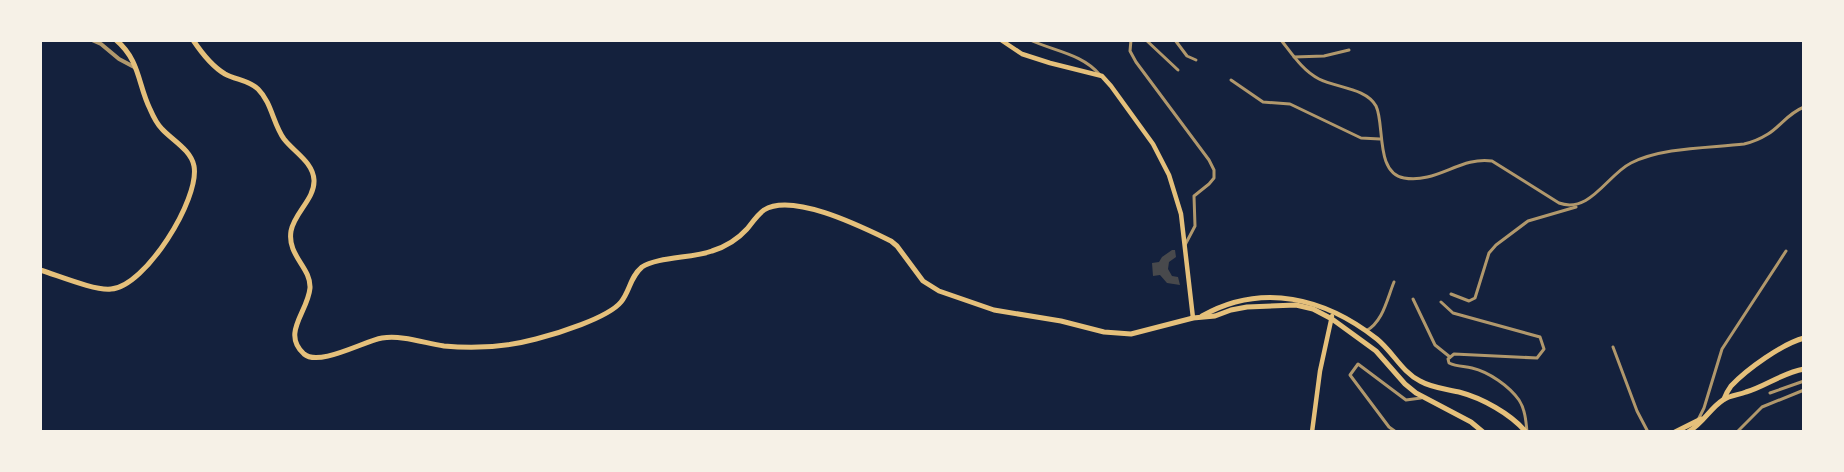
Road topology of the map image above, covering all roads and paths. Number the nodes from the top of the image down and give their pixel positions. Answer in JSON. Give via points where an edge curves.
{"nodes":[{"id":1,"x":92,"y":40,"type":"edge"},
{"id":2,"x":116,"y":40,"type":"edge"},
{"id":3,"x":193,"y":40,"type":"edge"},
{"id":4,"x":1001,"y":40,"type":"edge"},
{"id":5,"x":1030,"y":40,"type":"edge"},
{"id":6,"x":1131,"y":40,"type":"edge"},
{"id":7,"x":1146,"y":40,"type":"edge"},
{"id":8,"x":1175,"y":40,"type":"edge"},
{"id":9,"x":1281,"y":40,"type":"edge"},
{"id":10,"x":1348,"y":50,"type":"dead end"},
{"id":11,"x":1294,"y":57,"type":"junction"},
{"id":12,"x":1196,"y":60,"type":"dead end"},
{"id":13,"x":137,"y":69,"type":"junction"},
{"id":14,"x":1178,"y":70,"type":"dead end"},
{"id":15,"x":1101,"y":76,"type":"junction"},
{"id":16,"x":1231,"y":80,"type":"dead end"},
{"id":17,"x":1803,"y":107,"type":"edge"},
{"id":18,"x":1380,"y":139,"type":"junction"},
{"id":19,"x":1580,"y":205,"type":"junction"},
{"id":20,"x":1185,"y":245,"type":"junction"},
{"id":21,"x":1786,"y":250,"type":"dead end"},
{"id":22,"x":40,"y":270,"type":"edge"},
{"id":23,"x":1394,"y":282,"type":"dead end"},
{"id":24,"x":1451,"y":294,"type":"dead end"},
{"id":25,"x":1413,"y":299,"type":"dead end"},
{"id":26,"x":1441,"y":302,"type":"dead end"},
{"id":27,"x":1333,"y":311,"type":"junction"},
{"id":28,"x":1201,"y":317,"type":"junction"},
{"id":29,"x":1194,"y":318,"type":"junction"},
{"id":30,"x":1332,"y":319,"type":"junction"},
{"id":31,"x":1366,"y":331,"type":"junction"},
{"id":32,"x":1803,"y":338,"type":"edge"},
{"id":33,"x":1613,"y":346,"type":"dead end"},
{"id":34,"x":1450,"y":357,"type":"junction"},
{"id":35,"x":1803,"y":369,"type":"edge"},
{"id":36,"x":1803,"y":381,"type":"edge"},
{"id":37,"x":1803,"y":390,"type":"edge"},
{"id":38,"x":1770,"y":393,"type":"dead end"},
{"id":39,"x":1423,"y":397,"type":"junction"},
{"id":40,"x":1725,"y":399,"type":"junction"},
{"id":41,"x":1705,"y":416,"type":"junction"},
{"id":42,"x":1697,"y":422,"type":"junction"},
{"id":43,"x":1392,"y":430,"type":"edge"},
{"id":44,"x":1312,"y":432,"type":"edge"},
{"id":45,"x":1482,"y":432,"type":"edge"},
{"id":46,"x":1527,"y":432,"type":"edge"},
{"id":47,"x":1648,"y":432,"type":"edge"},
{"id":48,"x":1675,"y":432,"type":"edge"},
{"id":49,"x":1689,"y":432,"type":"edge"},
{"id":50,"x":1737,"y":432,"type":"edge"}],
"edges":[{"from":1,"to":13,"type":"street"},
{"from":2,"to":13,"type":"main road"},
{"from":3,"to":29,"type":"main road","via":[[223,73],[260,91],[280,133],[314,177],[313,190],[295,218],[290,237],[310,288],[294,339],[310,358],[394,337],[443,346],[489,347],[547,336],[614,308],[640,268],[716,250],[739,236],[765,210],[778,206],[842,217],[891,241],[931,287],[994,310],[1116,334],[1131,334]]},
{"from":4,"to":15,"type":"main road","via":[[1022,54]]},
{"from":5,"to":15,"type":"street","via":[[1092,64]]},
{"from":6,"to":20,"type":"street","via":[[1130,51],[1136,62],[1214,170],[1215,178],[1194,196],[1195,226]]},
{"from":7,"to":14,"type":"street"},
{"from":8,"to":12,"type":"street","via":[[1187,56]]},
{"from":9,"to":11,"type":"street"},
{"from":10,"to":11,"type":"street"},
{"from":11,"to":18,"type":"street","via":[[1319,79],[1367,96],[1380,117]]},
{"from":13,"to":22,"type":"main road","via":[[155,120],[188,153],[194,165],[192,189],[181,217],[163,246],[121,287],[105,289]]},
{"from":15,"to":20,"type":"main road","via":[[1153,144],[1169,175]]},
{"from":16,"to":18,"type":"street","via":[[1263,102],[1290,104],[1361,138]]},
{"from":17,"to":19,"type":"street","via":[[1756,141],[1647,156],[1629,164]]},
{"from":18,"to":19,"type":"street","via":[[1382,153],[1401,178],[1414,179],[1466,162],[1492,160],[1559,203]]},
{"from":19,"to":24,"type":"street","via":[[1528,221],[1496,245],[1489,253],[1475,298],[1469,301]]},
{"from":20,"to":29,"type":"main road"},
{"from":21,"to":42,"type":"street","via":[[1722,349]]},
{"from":23,"to":31,"type":"street","via":[[1374,327]]},
{"from":25,"to":34,"type":"street","via":[[1435,345]]},
{"from":26,"to":34,"type":"street","via":[[1453,313],[1540,337],[1544,349],[1532,359],[1468,354]]},
{"from":27,"to":28,"type":"main road","via":[[1303,301],[1268,298],[1224,305]]},
{"from":27,"to":30,"type":"main road"},
{"from":27,"to":31,"type":"main road"},
{"from":28,"to":29,"type":"main road"},
{"from":28,"to":30,"type":"main road","via":[[1247,307],[1296,305]]},
{"from":30,"to":39,"type":"main road","via":[[1376,351],[1405,384]]},
{"from":30,"to":44,"type":"main road"},
{"from":31,"to":46,"type":"main road","via":[[1415,378],[1471,396]]},
{"from":32,"to":40,"type":"main road","via":[[1744,375]]},
{"from":33,"to":47,"type":"street"},
{"from":34,"to":46,"type":"street","via":[[1449,363],[1455,366],[1473,368],[1495,378],[1519,400]]},
{"from":35,"to":40,"type":"main road"},
{"from":36,"to":38,"type":"street"},
{"from":37,"to":50,"type":"street","via":[[1762,407]]},
{"from":39,"to":43,"type":"street","via":[[1406,400],[1358,364],[1353,368],[1350,375]]},
{"from":39,"to":45,"type":"main road"},
{"from":40,"to":41,"type":"main road"},
{"from":41,"to":42,"type":"main road"},
{"from":41,"to":49,"type":"main road"},
{"from":42,"to":48,"type":"main road"}]}
